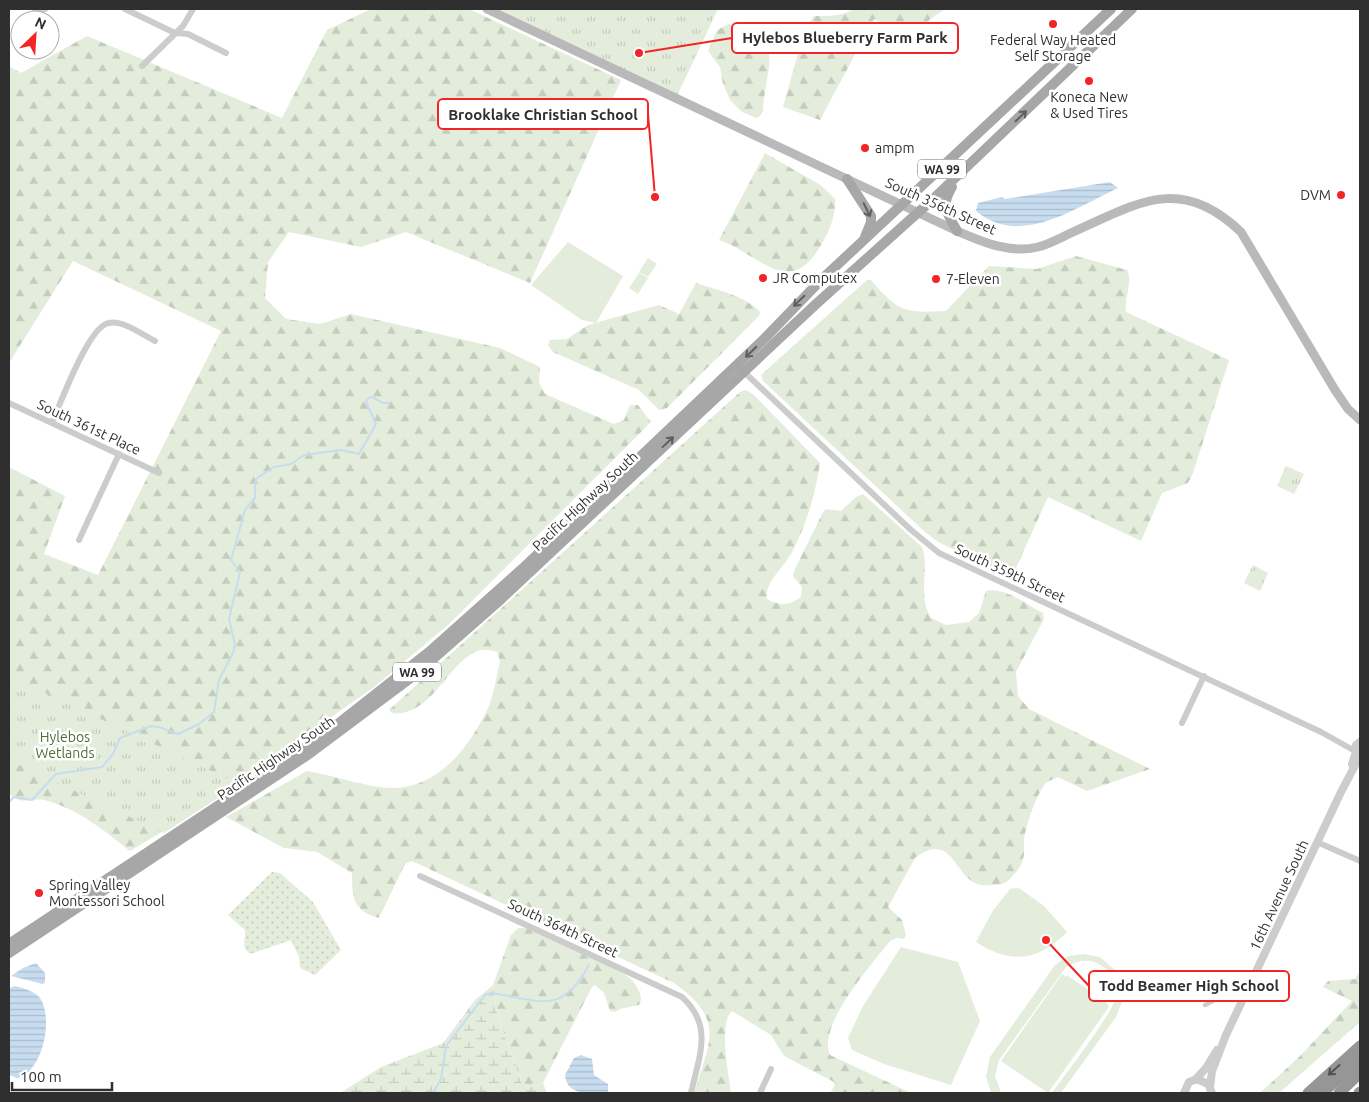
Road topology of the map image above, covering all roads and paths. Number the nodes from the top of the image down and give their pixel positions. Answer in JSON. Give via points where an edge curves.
{"nodes":[{"id":1,"x":35,"y":9,"type":"edge"},
{"id":2,"x":45,"y":9,"type":"edge"},
{"id":3,"x":125,"y":9,"type":"edge"},
{"id":4,"x":193,"y":9,"type":"edge"},
{"id":5,"x":487,"y":9,"type":"edge"},
{"id":6,"x":1111,"y":9,"type":"edge"},
{"id":7,"x":1132,"y":9,"type":"edge"},
{"id":8,"x":175,"y":33,"type":"junction"},
{"id":9,"x":226,"y":52,"type":"dead end"},
{"id":10,"x":142,"y":66,"type":"dead end"},
{"id":11,"x":958,"y":176,"type":"junction"},
{"id":12,"x":847,"y":179,"type":"junction"},
{"id":13,"x":903,"y":204,"type":"junction"},
{"id":14,"x":918,"y":212,"type":"junction"},
{"id":15,"x":957,"y":231,"type":"junction"},
{"id":16,"x":860,"y":244,"type":"junction"},
{"id":17,"x":155,"y":341,"type":"dead end"},
{"id":18,"x":740,"y":369,"type":"junction"},
{"id":19,"x":9,"y":403,"type":"edge"},
{"id":20,"x":1360,"y":420,"type":"edge"},
{"id":21,"x":52,"y":422,"type":"junction"},
{"id":22,"x":119,"y":454,"type":"junction"},
{"id":23,"x":159,"y":473,"type":"dead end"},
{"id":24,"x":79,"y":540,"type":"dead end"},
{"id":25,"x":1204,"y":676,"type":"junction"},
{"id":26,"x":1182,"y":723,"type":"dead end"},
{"id":27,"x":1358,"y":750,"type":"edge"},
{"id":28,"x":1318,"y":842,"type":"junction"},
{"id":29,"x":1360,"y":862,"type":"edge"},
{"id":30,"x":420,"y":876,"type":"dead end"},
{"id":31,"x":9,"y":944,"type":"edge"},
{"id":32,"x":9,"y":953,"type":"edge"},
{"id":33,"x":1224,"y":995,"type":"dead end"},
{"id":34,"x":1205,"y":1005,"type":"dead end"},
{"id":35,"x":1226,"y":1035,"type":"junction"},
{"id":36,"x":1360,"y":1046,"type":"edge"},
{"id":37,"x":1360,"y":1060,"type":"edge"},
{"id":38,"x":771,"y":1069,"type":"dead end"},
{"id":39,"x":1360,"y":1074,"type":"edge"},
{"id":40,"x":1195,"y":1080,"type":"junction"},
{"id":41,"x":1211,"y":1090,"type":"edge"},
{"id":42,"x":692,"y":1093,"type":"edge"},
{"id":43,"x":760,"y":1093,"type":"edge"},
{"id":44,"x":1184,"y":1093,"type":"edge"},
{"id":45,"x":1308,"y":1093,"type":"edge"},
{"id":46,"x":1322,"y":1093,"type":"edge"},
{"id":47,"x":1339,"y":1093,"type":"edge"}],
"edges":[{"from":1,"to":2,"type":"street"},
{"from":3,"to":8,"type":"street"},
{"from":4,"to":8,"type":"street"},
{"from":5,"to":12,"type":"main road","name":"South 356th Street"},
{"from":6,"to":13,"type":"main road","name":"Pacific Highway South","number":"WA 99"},
{"from":11,"to":7,"type":"main road","name":"Pacific Highway South","number":"WA 99","one_way":true},
{"from":8,"to":9,"type":"street","via":[[188,34]]},
{"from":8,"to":10,"type":"street"},
{"from":11,"to":14,"type":"main road","name":"Pacific Highway South","number":"WA 99"},
{"from":11,"to":15,"type":"main road","via":[[944,202]]},
{"from":12,"to":13,"type":"main road","name":"South 356th Street"},
{"from":12,"to":16,"type":"main road","one_way":true,"via":[[871,216]]},
{"from":13,"to":14,"type":"main road","name":"South 356th Street"},
{"from":13,"to":16,"type":"main road","name":"Pacific Highway South","number":"WA 99"},
{"from":14,"to":15,"type":"main road","name":"South 356th Street"},
{"from":14,"to":18,"type":"main road","name":"Pacific Highway South","number":"WA 99"},
{"from":15,"to":20,"type":"main road","name":"South 356th Street","via":[[992,245],[1038,247],[1151,199],[1177,198],[1210,208],[1241,232],[1334,390]]},
{"from":16,"to":18,"type":"main road","name":"Pacific Highway South","number":"WA 99","one_way":true,"via":[[790,310]]},
{"from":17,"to":21,"type":"street","via":[[115,323],[99,327],[89,341]]},
{"from":18,"to":25,"type":"street","name":"South 359th Street","via":[[911,530],[940,553]]},
{"from":18,"to":31,"type":"main road","name":"Pacific Highway South","number":"WA 99","via":[[490,599],[392,684],[293,757]]},
{"from":32,"to":18,"type":"main road","name":"Pacific Highway South","number":"WA 99","one_way":true,"via":[[362,716],[498,602]]},
{"from":19,"to":21,"type":"street","name":"South 361st Place"},
{"from":21,"to":22,"type":"street","name":"South 361st Place"},
{"from":22,"to":23,"type":"street","name":"South 361st Place"},
{"from":22,"to":24,"type":"street"},
{"from":25,"to":26,"type":"street"},
{"from":25,"to":27,"type":"street","name":"South 359th Street"},
{"from":27,"to":28,"type":"street","name":"16th Avenue South"},
{"from":28,"to":29,"type":"street"},
{"from":28,"to":35,"type":"street","name":"16th Avenue South"},
{"from":30,"to":42,"type":"street","name":"South 364th Street","via":[[674,992],[693,1008],[699,1018],[701,1034]]},
{"from":33,"to":34,"type":"street"},
{"from":35,"to":40,"type":"street","name":"16th Avenue South"},
{"from":35,"to":41,"type":"street","name":"16th Avenue South","via":[[1212,1071]]},
{"from":36,"to":45,"type":"highway","one_way":true},
{"from":37,"to":46,"type":"highway"},
{"from":38,"to":43,"type":"street"},
{"from":39,"to":47,"type":"highway"},
{"from":40,"to":41,"type":"street","via":[[1205,1081]]},
{"from":40,"to":44,"type":"street","name":"16th Avenue South","via":[[1186,1086]]}]}
